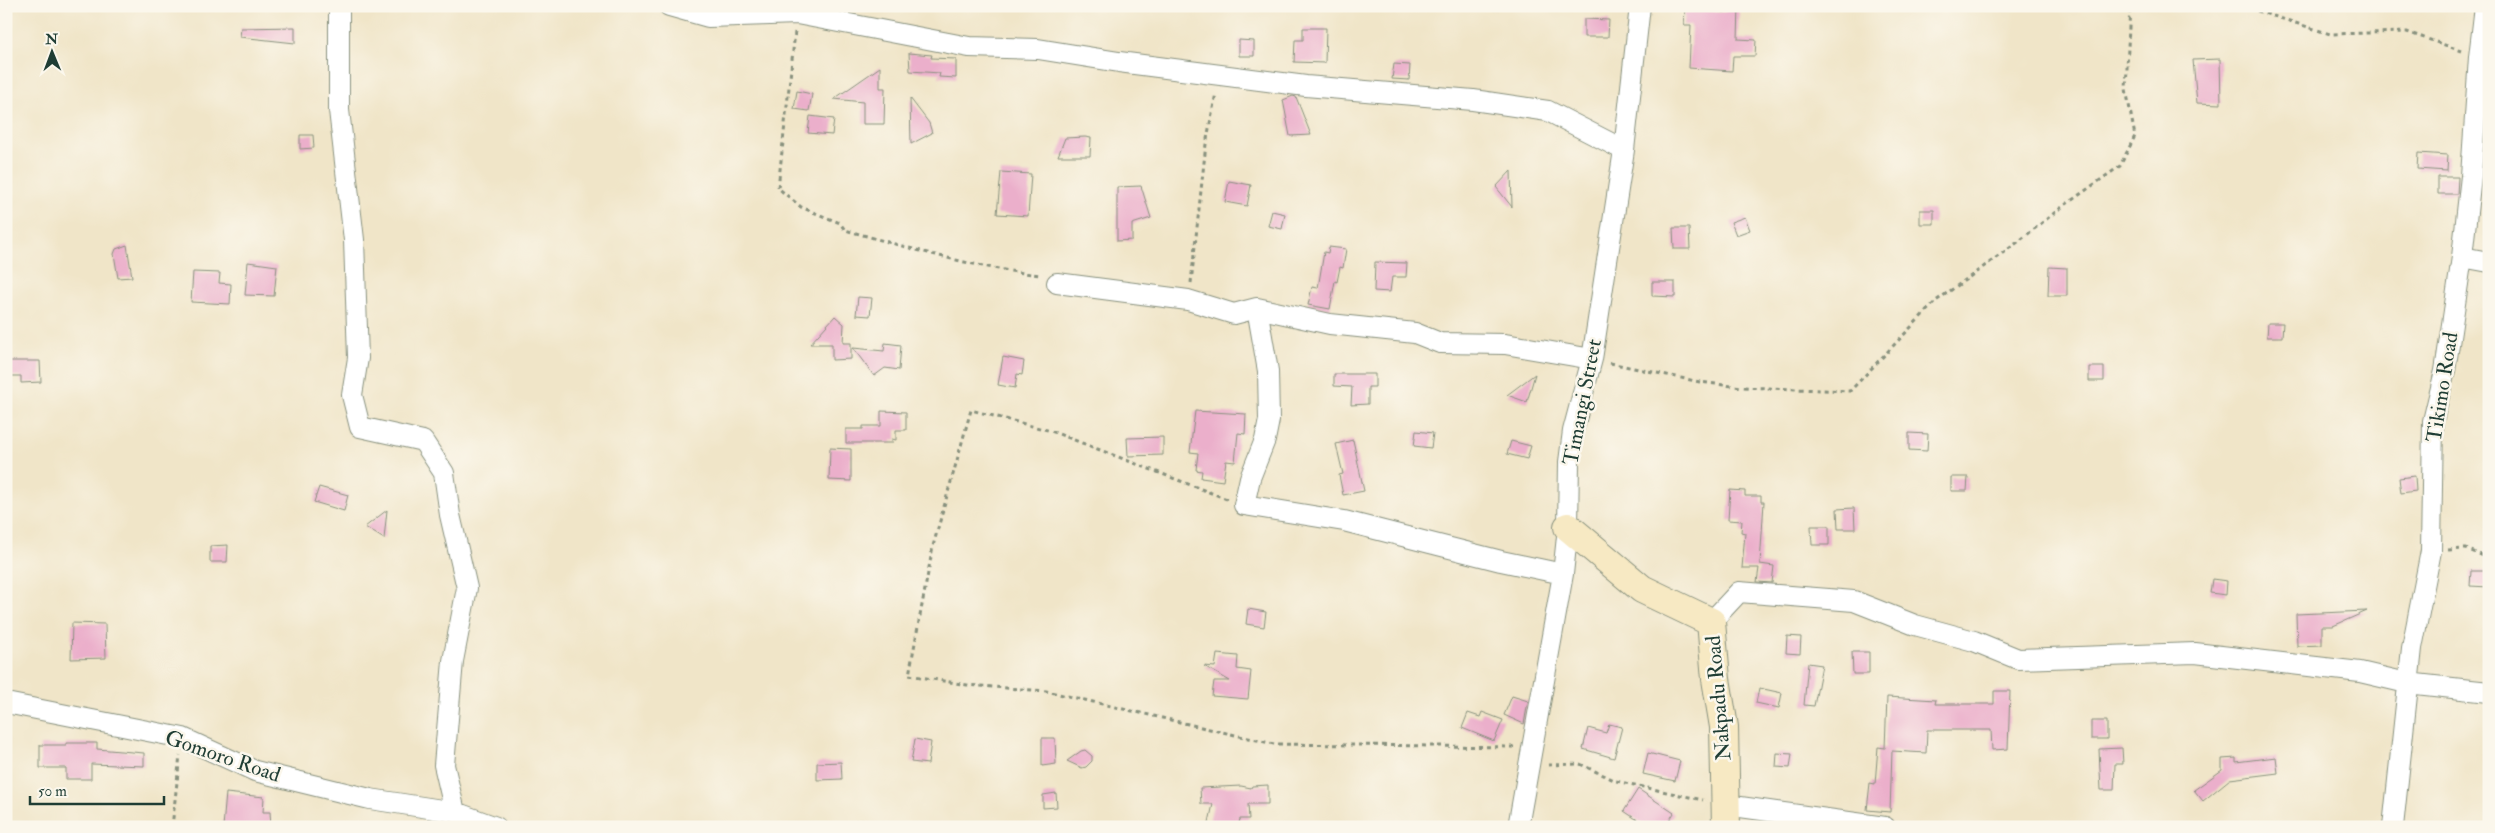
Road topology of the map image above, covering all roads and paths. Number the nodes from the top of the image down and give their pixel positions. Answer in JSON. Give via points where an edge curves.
{"nodes":[{"id":1,"x":339,"y":6,"type":"edge"},
{"id":2,"x":669,"y":6,"type":"edge"},
{"id":3,"x":1640,"y":6,"type":"edge"},
{"id":4,"x":2130,"y":6,"type":"edge"},
{"id":5,"x":2242,"y":6,"type":"edge"},
{"id":6,"x":2485,"y":6,"type":"edge"},
{"id":7,"x":797,"y":14,"type":"junction"},
{"id":8,"x":2479,"y":57,"type":"junction"},
{"id":9,"x":1220,"y":75,"type":"junction"},
{"id":10,"x":1624,"y":150,"type":"junction"},
{"id":11,"x":2462,"y":256,"type":"junction"},
{"id":12,"x":2489,"y":262,"type":"edge"},
{"id":13,"x":1057,"y":283,"type":"joint"},
{"id":14,"x":1188,"y":300,"type":"junction"},
{"id":15,"x":1257,"y":308,"type":"junction"},
{"id":16,"x":1592,"y":359,"type":"junction"},
{"id":17,"x":1244,"y":505,"type":"junction"},
{"id":18,"x":1568,"y":527,"type":"junction"},
{"id":19,"x":2431,"y":551,"type":"junction"},
{"id":20,"x":2489,"y":558,"type":"edge"},
{"id":21,"x":1563,"y":574,"type":"junction"},
{"id":22,"x":1711,"y":622,"type":"junction"},
{"id":23,"x":2407,"y":683,"type":"junction"},
{"id":24,"x":2489,"y":692,"type":"edge"},
{"id":25,"x":6,"y":703,"type":"edge"},
{"id":26,"x":183,"y":738,"type":"junction"},
{"id":27,"x":1530,"y":757,"type":"junction"},
{"id":28,"x":455,"y":812,"type":"junction"},
{"id":29,"x":1726,"y":816,"type":"edge"},
{"id":30,"x":172,"y":827,"type":"edge"},
{"id":31,"x":496,"y":827,"type":"edge"},
{"id":32,"x":1518,"y":827,"type":"edge"},
{"id":33,"x":1885,"y":827,"type":"edge"},
{"id":34,"x":2393,"y":827,"type":"edge"}],
"edges":[{"from":1,"to":28,"type":"street","via":[[339,110],[355,250],[358,358],[352,396],[360,427],[423,440],[444,473],[467,588],[453,661],[444,765]]},
{"from":2,"to":7,"type":"street","via":[[708,17]]},
{"from":3,"to":10,"type":"street","name":"Timangi Street"},
{"from":4,"to":16,"type":"path","via":[[2126,89],[2135,136],[2120,166],[1936,301],[1850,391],[1700,382]]},
{"from":5,"to":8,"type":"path","via":[[2330,34],[2407,32]]},
{"from":6,"to":8,"type":"street","name":"Tikimo Road"},
{"from":7,"to":9,"type":"street","via":[[969,47],[1038,49]]},
{"from":7,"to":13,"type":"path","via":[[778,188],[801,206],[840,223],[846,230],[972,265],[1044,275]]},
{"from":8,"to":11,"type":"street","name":"Tikimo Road"},
{"from":9,"to":10,"type":"street","via":[[1306,86],[1474,100],[1548,111]]},
{"from":9,"to":14,"type":"path","via":[[1206,144]]},
{"from":10,"to":16,"type":"street","name":"Timangi Street"},
{"from":11,"to":12,"type":"street"},
{"from":11,"to":19,"type":"street","name":"Tikimo Road","via":[[2433,421]]},
{"from":13,"to":14,"type":"street"},
{"from":14,"to":15,"type":"street","via":[[1234,314]]},
{"from":15,"to":16,"type":"street","via":[[1330,324],[1415,333],[1440,343],[1504,344]]},
{"from":15,"to":17,"type":"street","via":[[1268,371],[1269,420]]},
{"from":16,"to":18,"type":"street","name":"Timangi Street","via":[[1573,432]]},
{"from":17,"to":21,"type":"street","via":[[1344,521]]},
{"from":17,"to":27,"type":"path","via":[[1051,431],[971,410],[934,546],[909,675],[968,686],[1046,691],[1274,744]]},
{"from":18,"to":21,"type":"street","name":"Timangi Street"},
{"from":18,"to":22,"type":"street","name":"Nakpadu Road","via":[[1642,589]]},
{"from":19,"to":20,"type":"path","via":[[2466,549]]},
{"from":19,"to":23,"type":"street","name":"Tikimo Road"},
{"from":21,"to":27,"type":"street","name":"Timangi Street"},
{"from":22,"to":23,"type":"street","via":[[1739,592],[1854,601],[2018,659],[2195,653],[2360,672]]},
{"from":22,"to":29,"type":"street","name":"Nakpadu Road","via":[[1724,728]]},
{"from":23,"to":24,"type":"street"},
{"from":23,"to":34,"type":"street","name":"Tikimo Road"},
{"from":25,"to":26,"type":"street","name":"Gomoro Road"},
{"from":26,"to":28,"type":"street","name":"Gomoro Road","via":[[255,771],[370,800]]},
{"from":26,"to":30,"type":"path"},
{"from":27,"to":29,"type":"path","via":[[1580,764],[1616,781]]},
{"from":27,"to":32,"type":"street","name":"Timangi Street"},
{"from":28,"to":31,"type":"street","name":"Gomoro Road"},
{"from":29,"to":33,"type":"street"}]}
